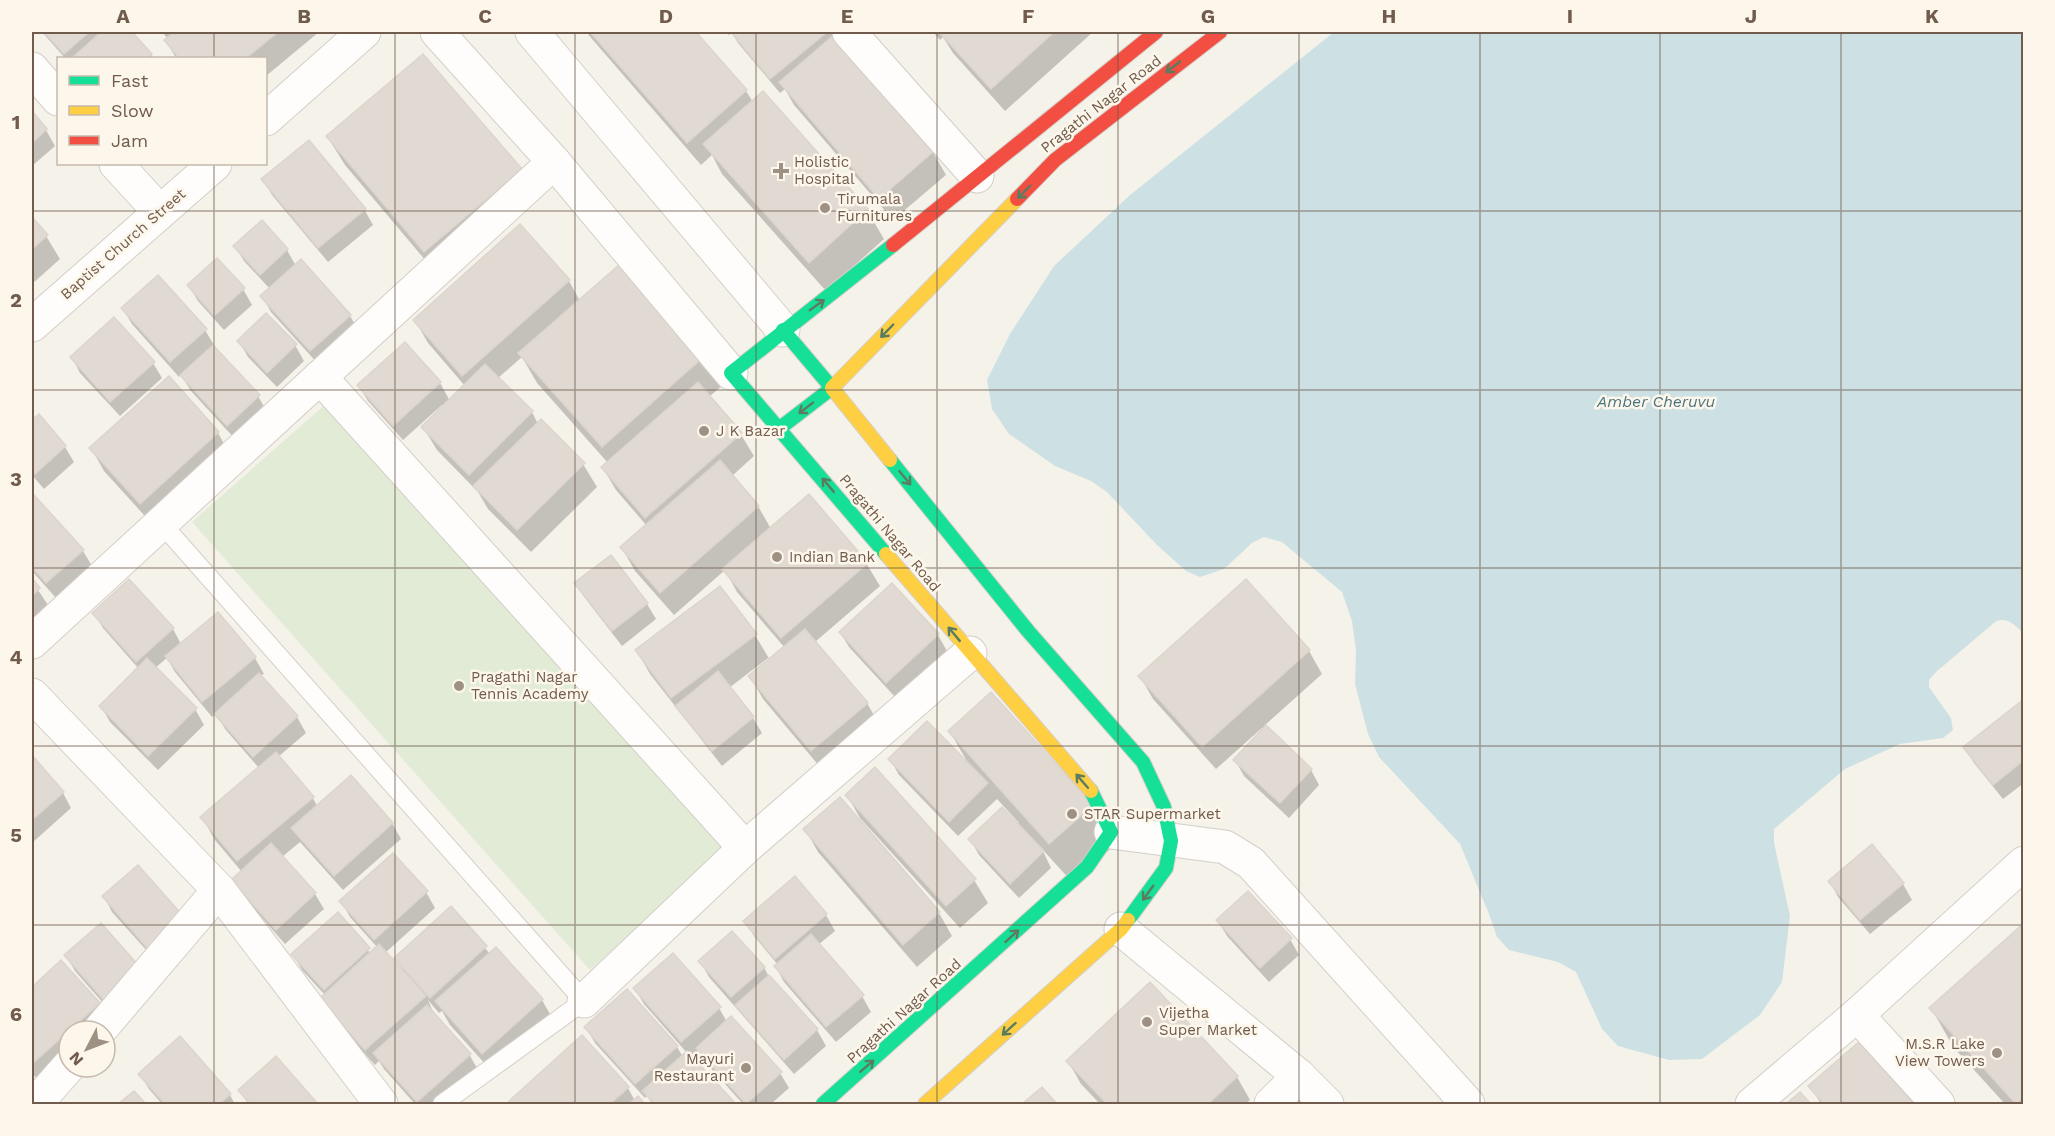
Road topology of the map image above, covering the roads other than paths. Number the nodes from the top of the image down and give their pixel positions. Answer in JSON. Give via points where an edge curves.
{"nodes":[{"id":1,"x":364,"y":32,"type":"edge"},
{"id":2,"x":437,"y":32,"type":"edge"},
{"id":3,"x":532,"y":32,"type":"edge"},
{"id":4,"x":849,"y":32,"type":"edge"},
{"id":5,"x":1156,"y":32,"type":"edge"},
{"id":6,"x":1220,"y":32,"type":"edge"},
{"id":7,"x":32,"y":69,"type":"edge"},
{"id":8,"x":57,"y":98,"type":"edge"},
{"id":9,"x":267,"y":117,"type":"edge"},
{"id":10,"x":554,"y":162,"type":"junction"},
{"id":11,"x":117,"y":165,"type":"edge"},
{"id":12,"x":214,"y":165,"type":"edge"},
{"id":13,"x":977,"y":177,"type":"junction"},
{"id":14,"x":160,"y":212,"type":"junction"},
{"id":15,"x":32,"y":325,"type":"edge"},
{"id":16,"x":783,"y":330,"type":"junction"},
{"id":17,"x":731,"y":373,"type":"junction"},
{"id":18,"x":320,"y":377,"type":"junction"},
{"id":19,"x":832,"y":388,"type":"junction"},
{"id":20,"x":780,"y":428,"type":"junction"},
{"id":21,"x":161,"y":523,"type":"junction"},
{"id":22,"x":32,"y":642,"type":"edge"},
{"id":23,"x":970,"y":653,"type":"junction"},
{"id":24,"x":32,"y":695,"type":"edge"},
{"id":25,"x":1111,"y":832,"type":"junction"},
{"id":26,"x":1171,"y":841,"type":"junction"},
{"id":27,"x":745,"y":848,"type":"junction"},
{"id":28,"x":2024,"y":863,"type":"edge"},
{"id":29,"x":219,"y":890,"type":"junction"},
{"id":30,"x":1121,"y":929,"type":"junction"},
{"id":31,"x":584,"y":1001,"type":"junction"},
{"id":32,"x":1857,"y":1015,"type":"junction"},
{"id":33,"x":109,"y":1019,"type":"edge"},
{"id":34,"x":1299,"y":1076,"type":"junction"},
{"id":35,"x":57,"y":1078,"type":"edge"},
{"id":36,"x":35,"y":1099,"type":"edge"},
{"id":37,"x":381,"y":1104,"type":"edge"},
{"id":38,"x":442,"y":1104,"type":"edge"},
{"id":39,"x":823,"y":1104,"type":"edge"},
{"id":40,"x":925,"y":1104,"type":"edge"},
{"id":41,"x":1271,"y":1104,"type":"edge"},
{"id":42,"x":1327,"y":1104,"type":"edge"},
{"id":43,"x":1468,"y":1104,"type":"edge"},
{"id":44,"x":1752,"y":1104,"type":"edge"},
{"id":45,"x":1938,"y":1104,"type":"edge"}],
"edges":[{"from":1,"to":9,"type":"street"},
{"from":2,"to":10,"type":"street"},
{"from":3,"to":16,"type":"street"},
{"from":4,"to":13,"type":"street"},
{"from":5,"to":13,"type":"main road","name":"Pragathi Nagar Road"},
{"from":6,"to":19,"type":"main road","name":"Pragathi Nagar Road","one_way":true,"via":[[1055,160]]},
{"from":7,"to":8,"type":"street"},
{"from":10,"to":17,"type":"street"},
{"from":10,"to":18,"type":"street"},
{"from":11,"to":14,"type":"street"},
{"from":12,"to":14,"type":"street","name":"Baptist Church Street"},
{"from":16,"to":13,"type":"main road","name":"Pragathi Nagar Road","one_way":true},
{"from":14,"to":15,"type":"street","name":"Baptist Church Street"},
{"from":16,"to":17,"type":"main road","name":"Pragathi Nagar Road"},
{"from":16,"to":19,"type":"main road"},
{"from":17,"to":20,"type":"main road","name":"Pragathi Nagar Road"},
{"from":18,"to":21,"type":"street"},
{"from":18,"to":27,"type":"street"},
{"from":19,"to":20,"type":"main road","name":"Pragathi Nagar Road","one_way":true},
{"from":19,"to":26,"type":"main road","one_way":true,"via":[[1028,632],[1143,762],[1164,807]]},
{"from":23,"to":20,"type":"main road","name":"Pragathi Nagar Road","one_way":true},
{"from":21,"to":22,"type":"street"},
{"from":21,"to":31,"type":"lane"},
{"from":25,"to":23,"type":"main road","name":"Pragathi Nagar Road","one_way":true,"via":[[1093,794]]},
{"from":23,"to":27,"type":"street"},
{"from":24,"to":29,"type":"street"},
{"from":25,"to":26,"type":"street"},
{"from":39,"to":25,"type":"main road","name":"Pragathi Nagar Road","one_way":true,"via":[[1088,867]]},
{"from":26,"to":30,"type":"main road","one_way":true,"via":[[1166,868]]},
{"from":26,"to":43,"type":"street","via":[[1225,847],[1251,863]]},
{"from":27,"to":31,"type":"street"},
{"from":28,"to":32,"type":"street"},
{"from":29,"to":33,"type":"street"},
{"from":29,"to":37,"type":"street"},
{"from":30,"to":34,"type":"street"},
{"from":30,"to":40,"type":"main road","one_way":true},
{"from":31,"to":38,"type":"lane"},
{"from":32,"to":44,"type":"street"},
{"from":32,"to":45,"type":"street"},
{"from":34,"to":41,"type":"street"},
{"from":34,"to":42,"type":"street"},
{"from":35,"to":36,"type":"street"}]}
